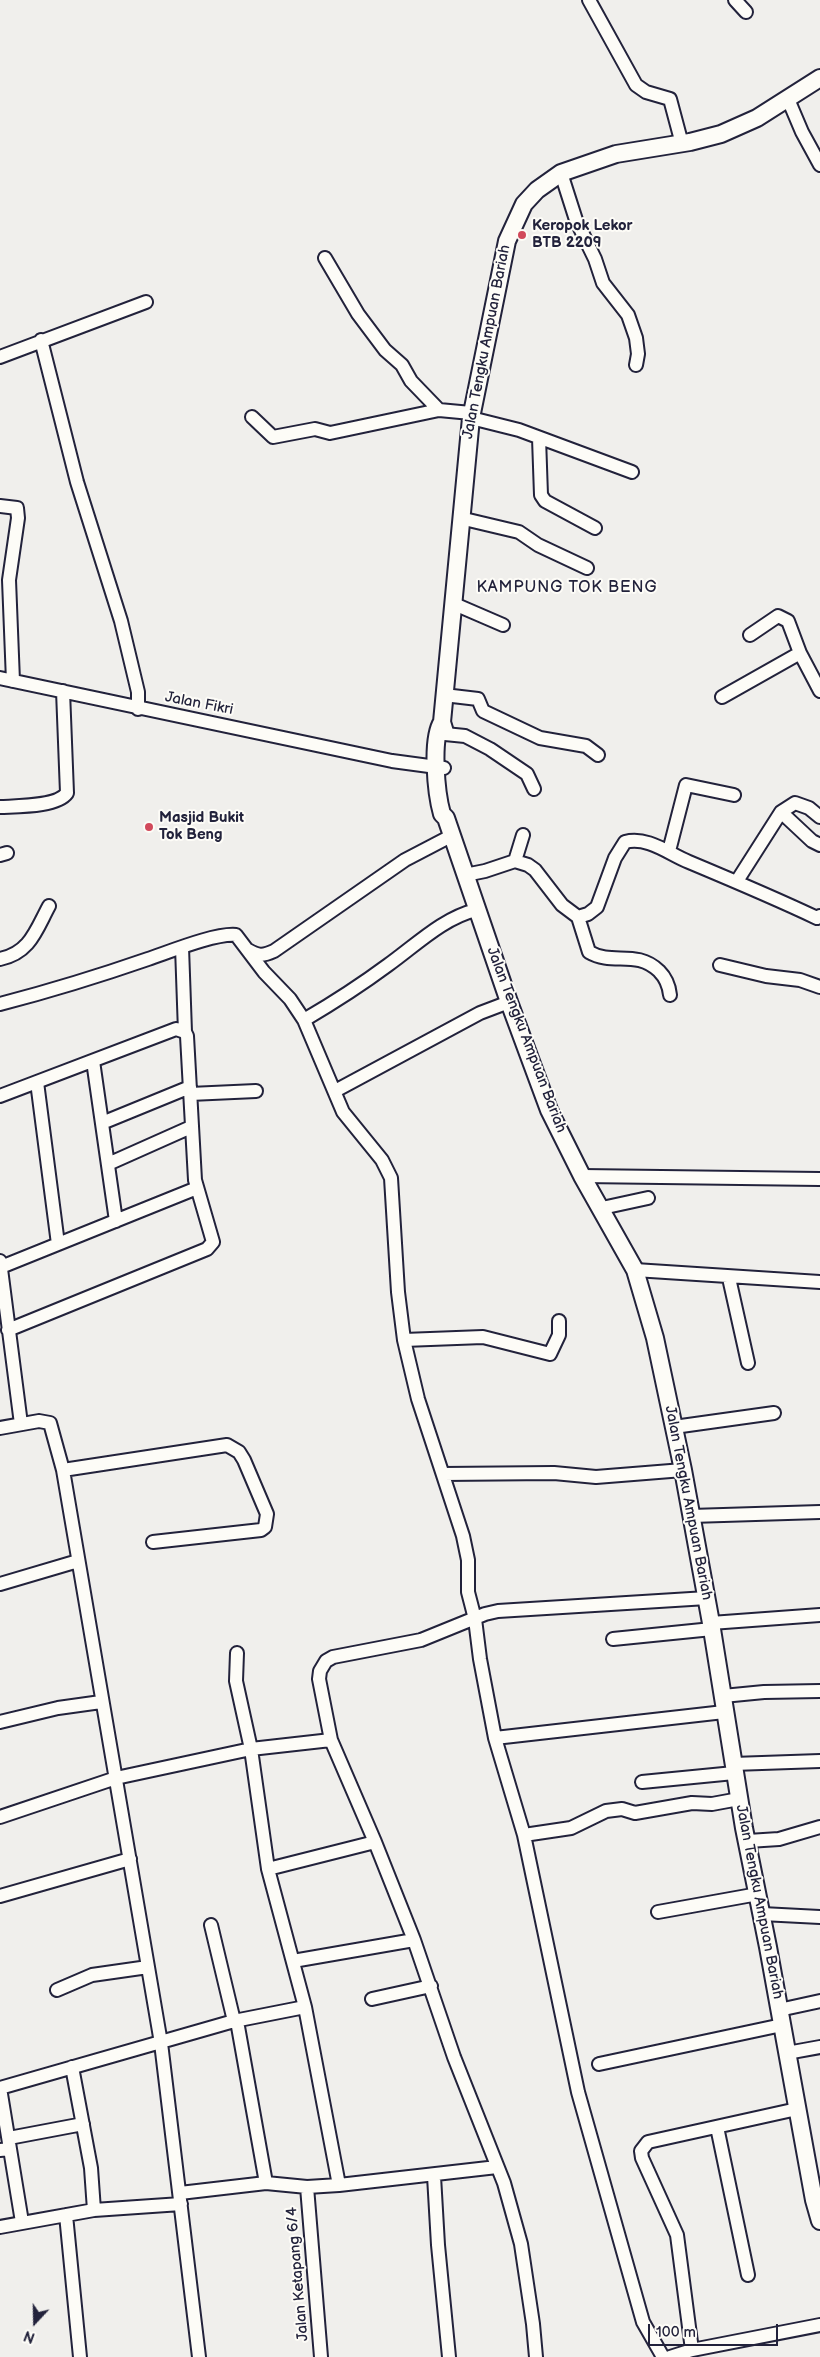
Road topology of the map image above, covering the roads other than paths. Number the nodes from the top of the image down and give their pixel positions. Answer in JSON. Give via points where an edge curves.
{"nodes":[{"id":1,"x":589,"y":0,"type":"edge"},
{"id":2,"x":735,"y":0,"type":"edge"},
{"id":3,"x":746,"y":12,"type":"dead end"},
{"id":4,"x":820,"y":78,"type":"edge"},
{"id":5,"x":788,"y":99,"type":"junction"},
{"id":6,"x":682,"y":144,"type":"junction"},
{"id":7,"x":820,"y":165,"type":"edge"},
{"id":8,"x":561,"y":173,"type":"junction"},
{"id":9,"x":326,"y":258,"type":"dead end"},
{"id":10,"x":146,"y":302,"type":"dead end"},
{"id":11,"x":41,"y":340,"type":"junction"},
{"id":12,"x":0,"y":357,"type":"edge"},
{"id":13,"x":636,"y":365,"type":"dead end"},
{"id":14,"x":438,"y":410,"type":"junction"},
{"id":15,"x":471,"y":416,"type":"junction"},
{"id":16,"x":252,"y":417,"type":"dead end"},
{"id":17,"x":539,"y":438,"type":"junction"},
{"id":18,"x":632,"y":472,"type":"dead end"},
{"id":19,"x":0,"y":506,"type":"edge"},
{"id":20,"x":460,"y":518,"type":"junction"},
{"id":21,"x":595,"y":528,"type":"dead end"},
{"id":22,"x":587,"y":568,"type":"dead end"},
{"id":23,"x":452,"y":603,"type":"junction"},
{"id":24,"x":503,"y":625,"type":"dead end"},
{"id":25,"x":750,"y":635,"type":"dead end"},
{"id":26,"x":800,"y":653,"type":"junction"},
{"id":27,"x":0,"y":678,"type":"edge"},
{"id":28,"x":13,"y":681,"type":"junction"},
{"id":29,"x":63,"y":691,"type":"junction"},
{"id":30,"x":820,"y":691,"type":"edge"},
{"id":31,"x":444,"y":695,"type":"junction"},
{"id":32,"x":722,"y":698,"type":"dead end"},
{"id":33,"x":138,"y":709,"type":"junction"},
{"id":34,"x":442,"y":728,"type":"junction"},
{"id":35,"x":598,"y":755,"type":"dead end"},
{"id":36,"x":392,"y":761,"type":"junction"},
{"id":37,"x":408,"y":761,"type":"junction"},
{"id":38,"x":440,"y":770,"type":"junction"},
{"id":39,"x":534,"y":789,"type":"dead end"},
{"id":40,"x":734,"y":795,"type":"dead end"},
{"id":41,"x":0,"y":807,"type":"edge"},
{"id":42,"x":781,"y":812,"type":"junction"},
{"id":43,"x":820,"y":817,"type":"edge"},
{"id":44,"x":524,"y":835,"type":"dead end"},
{"id":45,"x":451,"y":836,"type":"junction"},
{"id":46,"x":820,"y":845,"type":"edge"},
{"id":47,"x":669,"y":851,"type":"junction"},
{"id":48,"x":515,"y":861,"type":"junction"},
{"id":49,"x":465,"y":875,"type":"junction"},
{"id":50,"x":738,"y":881,"type":"junction"},
{"id":51,"x":49,"y":906,"type":"dead end"},
{"id":52,"x":476,"y":910,"type":"junction"},
{"id":53,"x":820,"y":916,"type":"edge"},
{"id":54,"x":578,"y":917,"type":"junction"},
{"id":55,"x":182,"y":947,"type":"junction"},
{"id":56,"x":248,"y":950,"type":"junction"},
{"id":57,"x":274,"y":951,"type":"junction"},
{"id":58,"x":0,"y":958,"type":"edge"},
{"id":59,"x":720,"y":965,"type":"dead end"},
{"id":60,"x":264,"y":972,"type":"junction"},
{"id":61,"x":820,"y":987,"type":"edge"},
{"id":62,"x":670,"y":995,"type":"dead end"},
{"id":63,"x":508,"y":1002,"type":"junction"},
{"id":64,"x":0,"y":1004,"type":"edge"},
{"id":65,"x":304,"y":1020,"type":"junction"},
{"id":66,"x":185,"y":1032,"type":"junction"},
{"id":67,"x":93,"y":1061,"type":"junction"},
{"id":68,"x":37,"y":1082,"type":"junction"},
{"id":69,"x":190,"y":1090,"type":"junction"},
{"id":70,"x":256,"y":1090,"type":"dead end"},
{"id":71,"x":335,"y":1091,"type":"junction"},
{"id":72,"x":0,"y":1096,"type":"edge"},
{"id":73,"x":102,"y":1122,"type":"junction"},
{"id":74,"x":191,"y":1127,"type":"junction"},
{"id":75,"x":108,"y":1164,"type":"junction"},
{"id":76,"x":582,"y":1176,"type":"junction"},
{"id":77,"x":820,"y":1179,"type":"edge"},
{"id":78,"x":197,"y":1188,"type":"junction"},
{"id":79,"x":648,"y":1198,"type":"dead end"},
{"id":80,"x":602,"y":1208,"type":"junction"},
{"id":81,"x":116,"y":1221,"type":"junction"},
{"id":82,"x":58,"y":1244,"type":"junction"},
{"id":83,"x":0,"y":1264,"type":"edge"},
{"id":84,"x":635,"y":1270,"type":"junction"},
{"id":85,"x":729,"y":1278,"type":"junction"},
{"id":86,"x":820,"y":1282,"type":"edge"},
{"id":87,"x":559,"y":1321,"type":"dead end"},
{"id":88,"x":8,"y":1330,"type":"junction"},
{"id":89,"x":404,"y":1340,"type":"junction"},
{"id":90,"x":748,"y":1363,"type":"dead end"},
{"id":91,"x":774,"y":1413,"type":"dead end"},
{"id":92,"x":21,"y":1424,"type":"junction"},
{"id":93,"x":674,"y":1427,"type":"junction"},
{"id":94,"x":0,"y":1428,"type":"edge"},
{"id":95,"x":63,"y":1470,"type":"junction"},
{"id":96,"x":683,"y":1470,"type":"junction"},
{"id":97,"x":443,"y":1474,"type":"junction"},
{"id":98,"x":820,"y":1512,"type":"edge"},
{"id":99,"x":691,"y":1516,"type":"junction"},
{"id":100,"x":153,"y":1542,"type":"dead end"},
{"id":101,"x":78,"y":1561,"type":"junction"},
{"id":102,"x":0,"y":1584,"type":"edge"},
{"id":103,"x":707,"y":1598,"type":"junction"},
{"id":104,"x":820,"y":1615,"type":"edge"},
{"id":105,"x":476,"y":1619,"type":"junction"},
{"id":106,"x":711,"y":1626,"type":"junction"},
{"id":107,"x":613,"y":1640,"type":"dead end"},
{"id":108,"x":237,"y":1653,"type":"dead end"},
{"id":109,"x":820,"y":1691,"type":"edge"},
{"id":110,"x":101,"y":1702,"type":"junction"},
{"id":111,"x":723,"y":1704,"type":"junction"},
{"id":112,"x":0,"y":1722,"type":"edge"},
{"id":113,"x":495,"y":1738,"type":"junction"},
{"id":114,"x":331,"y":1740,"type":"junction"},
{"id":115,"x":252,"y":1749,"type":"junction"},
{"id":116,"x":820,"y":1761,"type":"edge"},
{"id":117,"x":733,"y":1768,"type":"junction"},
{"id":118,"x":116,"y":1778,"type":"junction"},
{"id":119,"x":642,"y":1782,"type":"dead end"},
{"id":120,"x":739,"y":1799,"type":"junction"},
{"id":121,"x":0,"y":1817,"type":"edge"},
{"id":122,"x":820,"y":1828,"type":"edge"},
{"id":123,"x":524,"y":1835,"type":"junction"},
{"id":124,"x":748,"y":1841,"type":"junction"},
{"id":125,"x":376,"y":1842,"type":"junction"},
{"id":126,"x":130,"y":1859,"type":"junction"},
{"id":127,"x":268,"y":1869,"type":"junction"},
{"id":128,"x":758,"y":1894,"type":"junction"},
{"id":129,"x":0,"y":1896,"type":"edge"},
{"id":130,"x":658,"y":1912,"type":"dead end"},
{"id":131,"x":762,"y":1914,"type":"junction"},
{"id":132,"x":820,"y":1917,"type":"edge"},
{"id":133,"x":211,"y":1925,"type":"dead end"},
{"id":134,"x":414,"y":1940,"type":"junction"},
{"id":135,"x":293,"y":1961,"type":"junction"},
{"id":136,"x":148,"y":1967,"type":"junction"},
{"id":137,"x":431,"y":1986,"type":"junction"},
{"id":138,"x":58,"y":1990,"type":"dead end"},
{"id":139,"x":372,"y":1999,"type":"dead end"},
{"id":140,"x":820,"y":2001,"type":"edge"},
{"id":141,"x":305,"y":2007,"type":"junction"},
{"id":142,"x":781,"y":2017,"type":"junction"},
{"id":143,"x":235,"y":2021,"type":"junction"},
{"id":144,"x":161,"y":2043,"type":"junction"},
{"id":145,"x":820,"y":2048,"type":"edge"},
{"id":146,"x":787,"y":2053,"type":"junction"},
{"id":147,"x":599,"y":2064,"type":"dead end"},
{"id":148,"x":72,"y":2067,"type":"junction"},
{"id":149,"x":797,"y":2109,"type":"junction"},
{"id":150,"x":83,"y":2124,"type":"junction"},
{"id":151,"x":717,"y":2127,"type":"junction"},
{"id":152,"x":6,"y":2146,"type":"edge"},
{"id":153,"x":498,"y":2167,"type":"junction"},
{"id":154,"x":434,"y":2176,"type":"junction"},
{"id":155,"x":266,"y":2183,"type":"junction"},
{"id":156,"x":339,"y":2185,"type":"junction"},
{"id":157,"x":307,"y":2187,"type":"junction"},
{"id":158,"x":817,"y":2198,"type":"edge"},
{"id":159,"x":181,"y":2199,"type":"junction"},
{"id":160,"x":94,"y":2210,"type":"junction"},
{"id":161,"x":66,"y":2215,"type":"junction"},
{"id":162,"x":820,"y":2221,"type":"edge"},
{"id":163,"x":22,"y":2222,"type":"junction"},
{"id":164,"x":0,"y":2227,"type":"edge"},
{"id":165,"x":748,"y":2275,"type":"dead end"},
{"id":166,"x":820,"y":2326,"type":"edge"},
{"id":167,"x":692,"y":2350,"type":"junction"},
{"id":168,"x":80,"y":2357,"type":"edge"},
{"id":169,"x":199,"y":2357,"type":"edge"},
{"id":170,"x":321,"y":2357,"type":"edge"},
{"id":171,"x":449,"y":2357,"type":"edge"},
{"id":172,"x":536,"y":2357,"type":"edge"},
{"id":173,"x":663,"y":2357,"type":"edge"},
{"id":174,"x":670,"y":2357,"type":"edge"}],
"edges":[{"from":1,"to":6,"type":"street","via":[[636,85],[646,92],[670,99]]},
{"from":2,"to":3,"type":"street"},
{"from":4,"to":5,"type":"main road","name":"Jalan Tengku Ampuan Bariah"},
{"from":5,"to":6,"type":"main road","name":"Jalan Tengku Ampuan Bariah","via":[[721,134]]},
{"from":5,"to":7,"type":"street"},
{"from":6,"to":8,"type":"main road","name":"Jalan Tengku Ampuan Bariah","via":[[616,154]]},
{"from":8,"to":13,"type":"street","via":[[576,220],[596,259],[603,283],[628,315],[636,338]]},
{"from":8,"to":15,"type":"main road","name":"Jalan Tengku Ampuan Bariah","via":[[524,204],[507,241]]},
{"from":9,"to":14,"type":"street","via":[[358,314]]},
{"from":10,"to":11,"type":"street"},
{"from":11,"to":12,"type":"street"},
{"from":11,"to":33,"type":"street","via":[[77,482],[120,621],[138,692]]},
{"from":14,"to":15,"type":"street"},
{"from":14,"to":16,"type":"street","via":[[330,433],[315,429],[273,437]]},
{"from":15,"to":17,"type":"street"},
{"from":15,"to":20,"type":"main road","name":"Jalan Tengku Ampuan Bariah"},
{"from":17,"to":18,"type":"street"},
{"from":17,"to":21,"type":"street","via":[[541,495]]},
{"from":19,"to":28,"type":"street","via":[[17,508],[18,518],[9,580]]},
{"from":20,"to":22,"type":"street","via":[[519,532],[538,545]]},
{"from":20,"to":23,"type":"main road","name":"Jalan Tengku Ampuan Bariah"},
{"from":23,"to":24,"type":"street"},
{"from":23,"to":31,"type":"main road","name":"Jalan Tengku Ampuan Bariah"},
{"from":25,"to":26,"type":"street","via":[[778,616],[783,617],[788,621]]},
{"from":26,"to":30,"type":"street"},
{"from":26,"to":32,"type":"street"},
{"from":27,"to":28,"type":"street","name":"Jalan Fikri"},
{"from":28,"to":29,"type":"street","name":"Jalan Fikri"},
{"from":29,"to":33,"type":"street","name":"Jalan Fikri"},
{"from":29,"to":41,"type":"street","via":[[67,793],[54,802]]},
{"from":31,"to":34,"type":"main road","name":"Jalan Tengku Ampuan Bariah"},
{"from":31,"to":35,"type":"street","via":[[478,700],[483,711],[540,738],[586,746]]},
{"from":33,"to":36,"type":"street","name":"Jalan Fikri"},
{"from":34,"to":37,"type":"street","via":[[423,757]]},
{"from":34,"to":38,"type":"main road","name":"Jalan Tengku Ampuan Bariah"},
{"from":34,"to":39,"type":"street","via":[[490,749],[527,774]]},
{"from":36,"to":37,"type":"street","name":"Jalan Fikri"},
{"from":36,"to":38,"type":"street","name":"Jalan Fikri"},
{"from":37,"to":38,"type":"street","name":"Jalan Fikri"},
{"from":38,"to":45,"type":"main road","name":"Jalan Tengku Ampuan Bariah","via":[[440,807]]},
{"from":40,"to":47,"type":"street","via":[[686,785]]},
{"from":42,"to":43,"type":"street","via":[[795,803]]},
{"from":42,"to":46,"type":"street"},
{"from":42,"to":50,"type":"street"},
{"from":44,"to":48,"type":"street"},
{"from":45,"to":49,"type":"main road","name":"Jalan Tengku Ampuan Bariah"},
{"from":45,"to":57,"type":"street","via":[[405,860]]},
{"from":47,"to":50,"type":"street"},
{"from":47,"to":54,"type":"street","via":[[634,840],[625,842],[614,858],[597,907]]},
{"from":48,"to":49,"type":"street"},
{"from":48,"to":54,"type":"street","via":[[528,864],[535,870],[549,891]]},
{"from":49,"to":52,"type":"main road","name":"Jalan Tengku Ampuan Bariah"},
{"from":50,"to":53,"type":"street","via":[[817,918]]},
{"from":51,"to":58,"type":"street","via":[[27,945],[14,955]]},
{"from":52,"to":63,"type":"main road","name":"Jalan Tengku Ampuan Bariah"},
{"from":52,"to":65,"type":"street","via":[[444,923],[358,986]]},
{"from":54,"to":62,"type":"street","via":[[589,952],[598,957],[628,957],[651,963],[664,975]]},
{"from":55,"to":56,"type":"street","via":[[232,935],[239,937]]},
{"from":55,"to":64,"type":"street","via":[[54,990]]},
{"from":55,"to":66,"type":"street"},
{"from":56,"to":57,"type":"street","via":[[264,956]]},
{"from":56,"to":60,"type":"street"},
{"from":57,"to":60,"type":"street"},
{"from":59,"to":61,"type":"street","via":[[800,980]]},
{"from":60,"to":65,"type":"street","via":[[290,999]]},
{"from":63,"to":71,"type":"street","via":[[480,1013]]},
{"from":63,"to":76,"type":"main road","name":"Jalan Tengku Ampuan Bariah","via":[[549,1110]]},
{"from":65,"to":71,"type":"street"},
{"from":66,"to":67,"type":"street","via":[[176,1029]]},
{"from":66,"to":69,"type":"street"},
{"from":67,"to":68,"type":"street"},
{"from":67,"to":73,"type":"street"},
{"from":68,"to":72,"type":"street"},
{"from":68,"to":82,"type":"street"},
{"from":69,"to":70,"type":"street"},
{"from":69,"to":73,"type":"street"},
{"from":69,"to":74,"type":"street"},
{"from":71,"to":89,"type":"street","via":[[343,1112],[382,1160],[391,1178]]},
{"from":73,"to":75,"type":"street"},
{"from":74,"to":75,"type":"street"},
{"from":74,"to":78,"type":"street"},
{"from":75,"to":81,"type":"street"},
{"from":76,"to":77,"type":"street"},
{"from":76,"to":80,"type":"main road","name":"Jalan Tengku Ampuan Bariah"},
{"from":78,"to":81,"type":"street"},
{"from":78,"to":88,"type":"street","via":[[212,1236],[211,1246]]},
{"from":79,"to":80,"type":"street"},
{"from":80,"to":84,"type":"main road","name":"Jalan Tengku Ampuan Bariah"},
{"from":81,"to":82,"type":"street"},
{"from":82,"to":83,"type":"street"},
{"from":83,"to":88,"type":"street"},
{"from":84,"to":85,"type":"street"},
{"from":84,"to":93,"type":"main road","name":"Jalan Tengku Ampuan Bariah","via":[[655,1338]]},
{"from":85,"to":86,"type":"street"},
{"from":85,"to":90,"type":"street"},
{"from":87,"to":89,"type":"street","via":[[559,1336],[550,1354],[483,1337]]},
{"from":88,"to":92,"type":"street"},
{"from":89,"to":97,"type":"street","via":[[418,1399]]},
{"from":91,"to":93,"type":"street"},
{"from":92,"to":94,"type":"street"},
{"from":92,"to":95,"type":"street","via":[[39,1420],[50,1424]]},
{"from":93,"to":96,"type":"main road","name":"Jalan Tengku Ampuan Bariah"},
{"from":95,"to":100,"type":"street","via":[[227,1445],[239,1452],[267,1514],[266,1526],[261,1530]]},
{"from":95,"to":101,"type":"street"},
{"from":96,"to":97,"type":"street","via":[[596,1477],[554,1473]]},
{"from":96,"to":99,"type":"main road","name":"Jalan Tengku Ampuan Bariah"},
{"from":97,"to":105,"type":"street","via":[[463,1536],[468,1560],[468,1592]]},
{"from":98,"to":99,"type":"street"},
{"from":99,"to":103,"type":"main road","name":"Jalan Tengku Ampuan Bariah"},
{"from":101,"to":102,"type":"street"},
{"from":101,"to":110,"type":"street"},
{"from":103,"to":105,"type":"street","via":[[498,1611]]},
{"from":103,"to":106,"type":"main road","name":"Jalan Tengku Ampuan Bariah"},
{"from":104,"to":106,"type":"street"},
{"from":105,"to":113,"type":"street"},
{"from":105,"to":114,"type":"street","via":[[421,1640],[326,1661],[319,1679]]},
{"from":106,"to":107,"type":"street"},
{"from":106,"to":111,"type":"main road","name":"Jalan Tengku Ampuan Bariah"},
{"from":108,"to":115,"type":"street","via":[[236,1681]]},
{"from":109,"to":111,"type":"street","via":[[764,1692]]},
{"from":110,"to":112,"type":"street"},
{"from":110,"to":118,"type":"street"},
{"from":111,"to":113,"type":"street"},
{"from":111,"to":117,"type":"main road","name":"Jalan Tengku Ampuan Bariah"},
{"from":113,"to":123,"type":"street"},
{"from":114,"to":115,"type":"street"},
{"from":114,"to":125,"type":"street"},
{"from":115,"to":118,"type":"street"},
{"from":115,"to":127,"type":"street"},
{"from":116,"to":117,"type":"street"},
{"from":117,"to":119,"type":"street"},
{"from":117,"to":120,"type":"main road","name":"Jalan Tengku Ampuan Bariah"},
{"from":118,"to":121,"type":"street"},
{"from":118,"to":126,"type":"street"},
{"from":120,"to":123,"type":"street","via":[[634,1812],[606,1811],[571,1828]]},
{"from":120,"to":124,"type":"main road","name":"Jalan Tengku Ampuan Bariah"},
{"from":122,"to":124,"type":"street","via":[[786,1838]]},
{"from":123,"to":173,"type":"street","via":[[569,2052],[598,2169],[643,2322]]},
{"from":124,"to":128,"type":"main road","name":"Jalan Tengku Ampuan Bariah"},
{"from":125,"to":127,"type":"street"},
{"from":125,"to":134,"type":"street"},
{"from":126,"to":129,"type":"street"},
{"from":126,"to":136,"type":"street"},
{"from":127,"to":135,"type":"street"},
{"from":128,"to":130,"type":"street"},
{"from":128,"to":131,"type":"main road","name":"Jalan Tengku Ampuan Bariah"},
{"from":131,"to":132,"type":"street"},
{"from":131,"to":142,"type":"main road","name":"Jalan Tengku Ampuan Bariah"},
{"from":133,"to":143,"type":"street"},
{"from":134,"to":135,"type":"street"},
{"from":134,"to":137,"type":"street"},
{"from":135,"to":141,"type":"street"},
{"from":136,"to":138,"type":"street","via":[[92,1975]]},
{"from":136,"to":144,"type":"street"},
{"from":137,"to":139,"type":"street"},
{"from":137,"to":153,"type":"street","via":[[454,2057]]},
{"from":140,"to":142,"type":"street"},
{"from":141,"to":143,"type":"street"},
{"from":141,"to":156,"type":"street"},
{"from":142,"to":146,"type":"main road","name":"Jalan Tengku Ampuan Bariah"},
{"from":142,"to":147,"type":"street"},
{"from":143,"to":144,"type":"street"},
{"from":143,"to":155,"type":"street"},
{"from":144,"to":148,"type":"street"},
{"from":144,"to":159,"type":"street"},
{"from":145,"to":146,"type":"street"},
{"from":146,"to":149,"type":"main road","name":"Jalan Tengku Ampuan Bariah"},
{"from":148,"to":150,"type":"street"},
{"from":148,"to":152,"type":"street","via":[[0,2088]]},
{"from":149,"to":151,"type":"street"},
{"from":149,"to":158,"type":"main road","name":"Jalan Tengku Ampuan Bariah"},
{"from":150,"to":152,"type":"street"},
{"from":150,"to":160,"type":"street"},
{"from":151,"to":165,"type":"street"},
{"from":151,"to":167,"type":"street","via":[[648,2142],[642,2151],[642,2158],[677,2235]]},
{"from":152,"to":163,"type":"street"},
{"from":153,"to":154,"type":"street"},
{"from":153,"to":172,"type":"street","via":[[521,2244]]},
{"from":154,"to":156,"type":"street"},
{"from":154,"to":171,"type":"street"},
{"from":155,"to":157,"type":"street"},
{"from":155,"to":159,"type":"street"},
{"from":156,"to":157,"type":"street"},
{"from":157,"to":170,"type":"street","name":"Jalan Ketapang 6/4"},
{"from":158,"to":162,"type":"main road","name":"Jalan Tengku Ampuan Bariah"},
{"from":159,"to":160,"type":"street"},
{"from":159,"to":169,"type":"street"},
{"from":160,"to":161,"type":"street"},
{"from":161,"to":163,"type":"street"},
{"from":161,"to":168,"type":"street"},
{"from":163,"to":164,"type":"street"},
{"from":166,"to":167,"type":"street"},
{"from":167,"to":174,"type":"street"}]}
